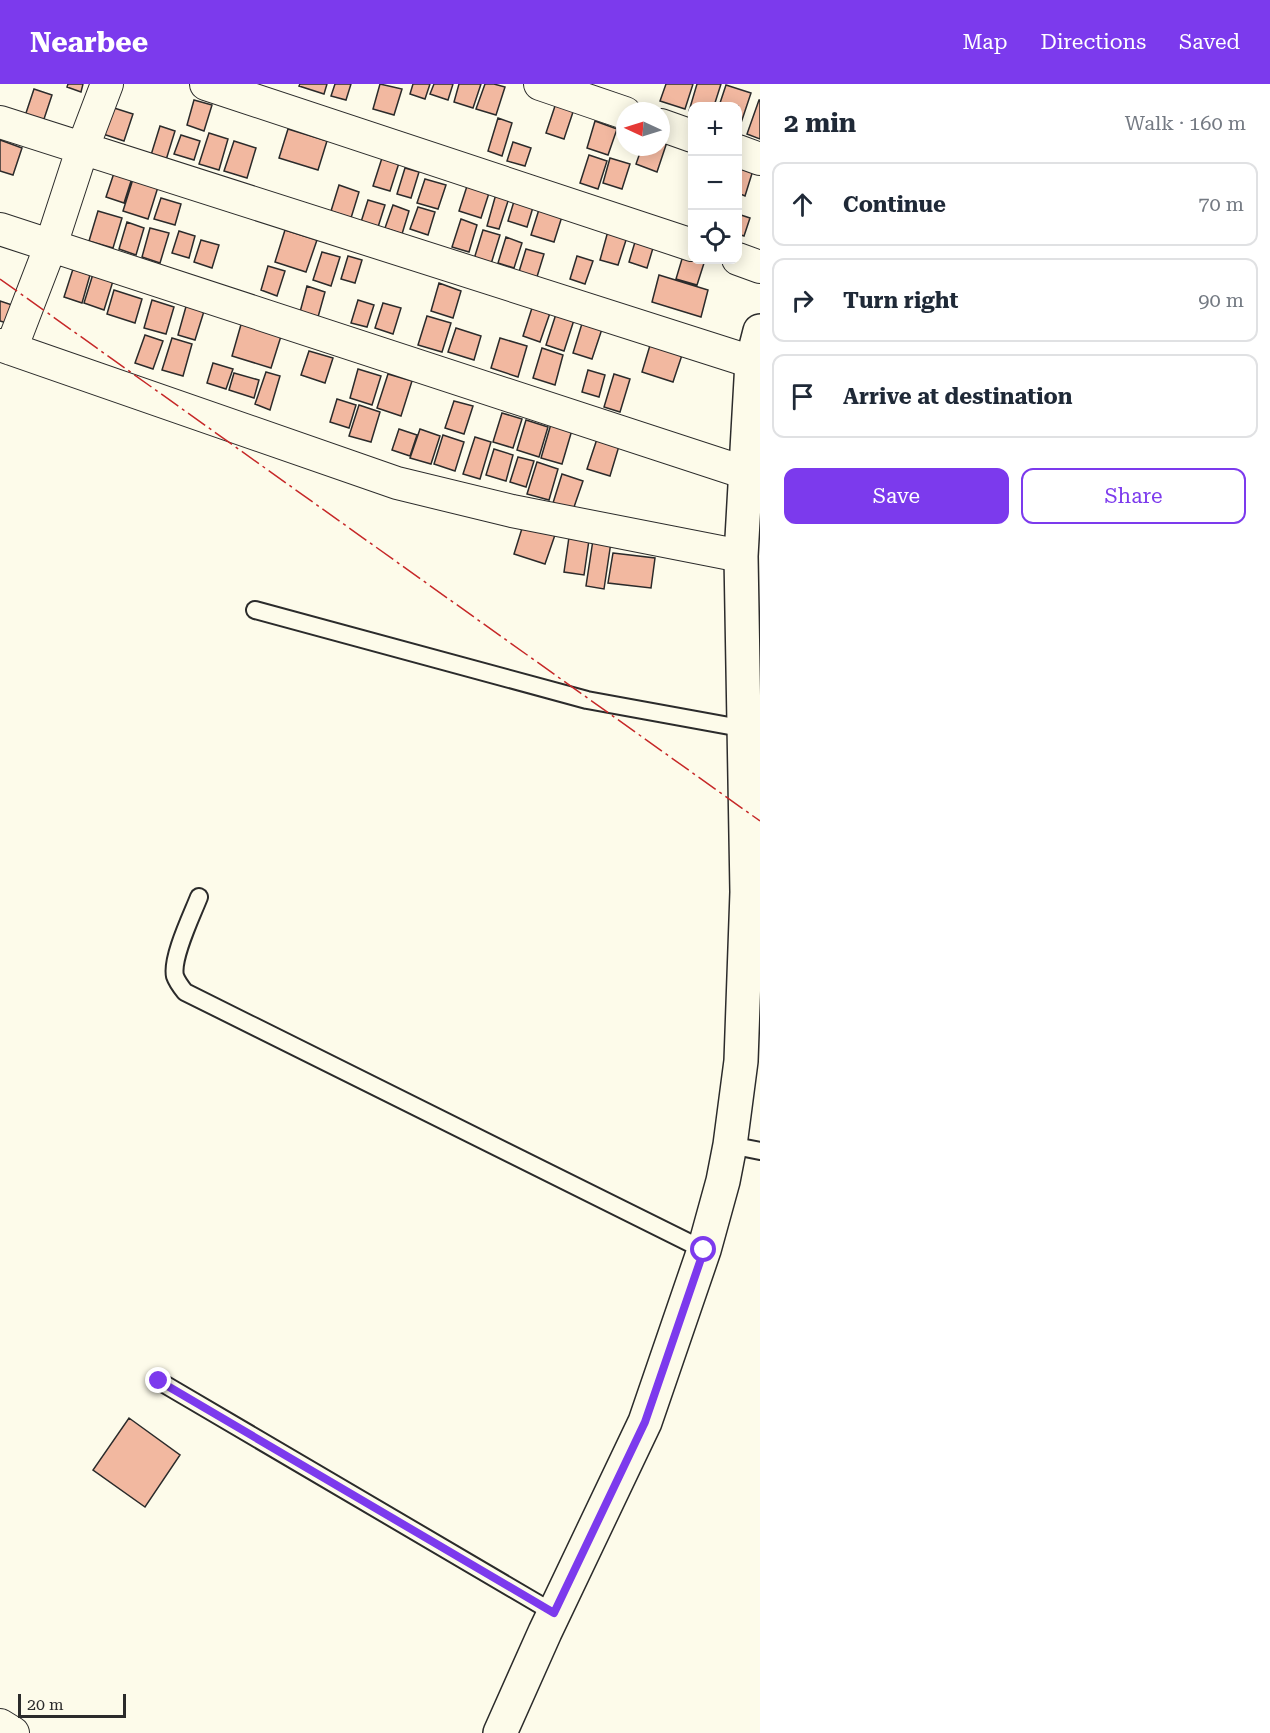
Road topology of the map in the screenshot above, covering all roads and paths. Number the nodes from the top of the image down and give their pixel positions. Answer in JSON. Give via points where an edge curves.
{"nodes":[{"id":1,"x":107,"y":84,"type":"edge"},
{"id":2,"x":206,"y":84,"type":"edge"},
{"id":3,"x":540,"y":84,"type":"edge"},
{"id":4,"x":616,"y":110,"type":"edge"},
{"id":5,"x":0,"y":123,"type":"edge"},
{"id":6,"x":670,"y":128,"type":"edge"},
{"id":7,"x":688,"y":134,"type":"edge"},
{"id":8,"x":82,"y":150,"type":"junction"},
{"id":9,"x":742,"y":152,"type":"edge"},
{"id":10,"x":760,"y":159,"type":"edge"},
{"id":11,"x":0,"y":229,"type":"edge"},
{"id":12,"x":688,"y":242,"type":"edge"},
{"id":13,"x":51,"y":245,"type":"junction"},
{"id":14,"x":742,"y":260,"type":"edge"},
{"id":15,"x":760,"y":267,"type":"edge"},
{"id":16,"x":6,"y":347,"type":"edge"},
{"id":17,"x":756,"y":347,"type":"edge"},
{"id":18,"x":746,"y":473,"type":"junction"},
{"id":19,"x":741,"y":556,"type":"junction"},
{"id":20,"x":255,"y":610,"type":"dead end"},
{"id":21,"x":746,"y":729,"type":"junction"},
{"id":22,"x":199,"y":897,"type":"dead end"},
{"id":23,"x":745,"y":1148,"type":"edge"},
{"id":24,"x":704,"y":1250,"type":"junction"},
{"id":25,"x":159,"y":1381,"type":"dead end"},
{"id":26,"x":554,"y":1613,"type":"junction"},
{"id":27,"x":0,"y":1725,"type":"edge"},
{"id":28,"x":13,"y":1733,"type":"edge"},
{"id":29,"x":501,"y":1733,"type":"edge"}],
"edges":[{"from":1,"to":8,"type":"street"},
{"from":2,"to":12,"type":"street"},
{"from":3,"to":4,"type":"street"},
{"from":5,"to":8,"type":"street"},
{"from":6,"to":7,"type":"street"},
{"from":8,"to":13,"type":"street"},
{"from":8,"to":17,"type":"street"},
{"from":9,"to":10,"type":"street"},
{"from":11,"to":13,"type":"street"},
{"from":13,"to":16,"type":"street"},
{"from":13,"to":18,"type":"street"},
{"from":14,"to":15,"type":"street"},
{"from":16,"to":19,"type":"street","via":[[397,483],[512,511]]},
{"from":17,"to":18,"type":"street"},
{"from":18,"to":19,"type":"street"},
{"from":19,"to":21,"type":"street"},
{"from":20,"to":21,"type":"lane","via":[[587,700]]},
{"from":21,"to":23,"type":"street","via":[[747,892],[741,1060]]},
{"from":22,"to":24,"type":"lane","via":[[174,963],[175,977],[186,992]]},
{"from":23,"to":24,"type":"street","via":[[723,1181]]},
{"from":24,"to":26,"type":"street","via":[[645,1422]]},
{"from":25,"to":26,"type":"lane"},
{"from":26,"to":29,"type":"street"},
{"from":27,"to":28,"type":"street"}]}
